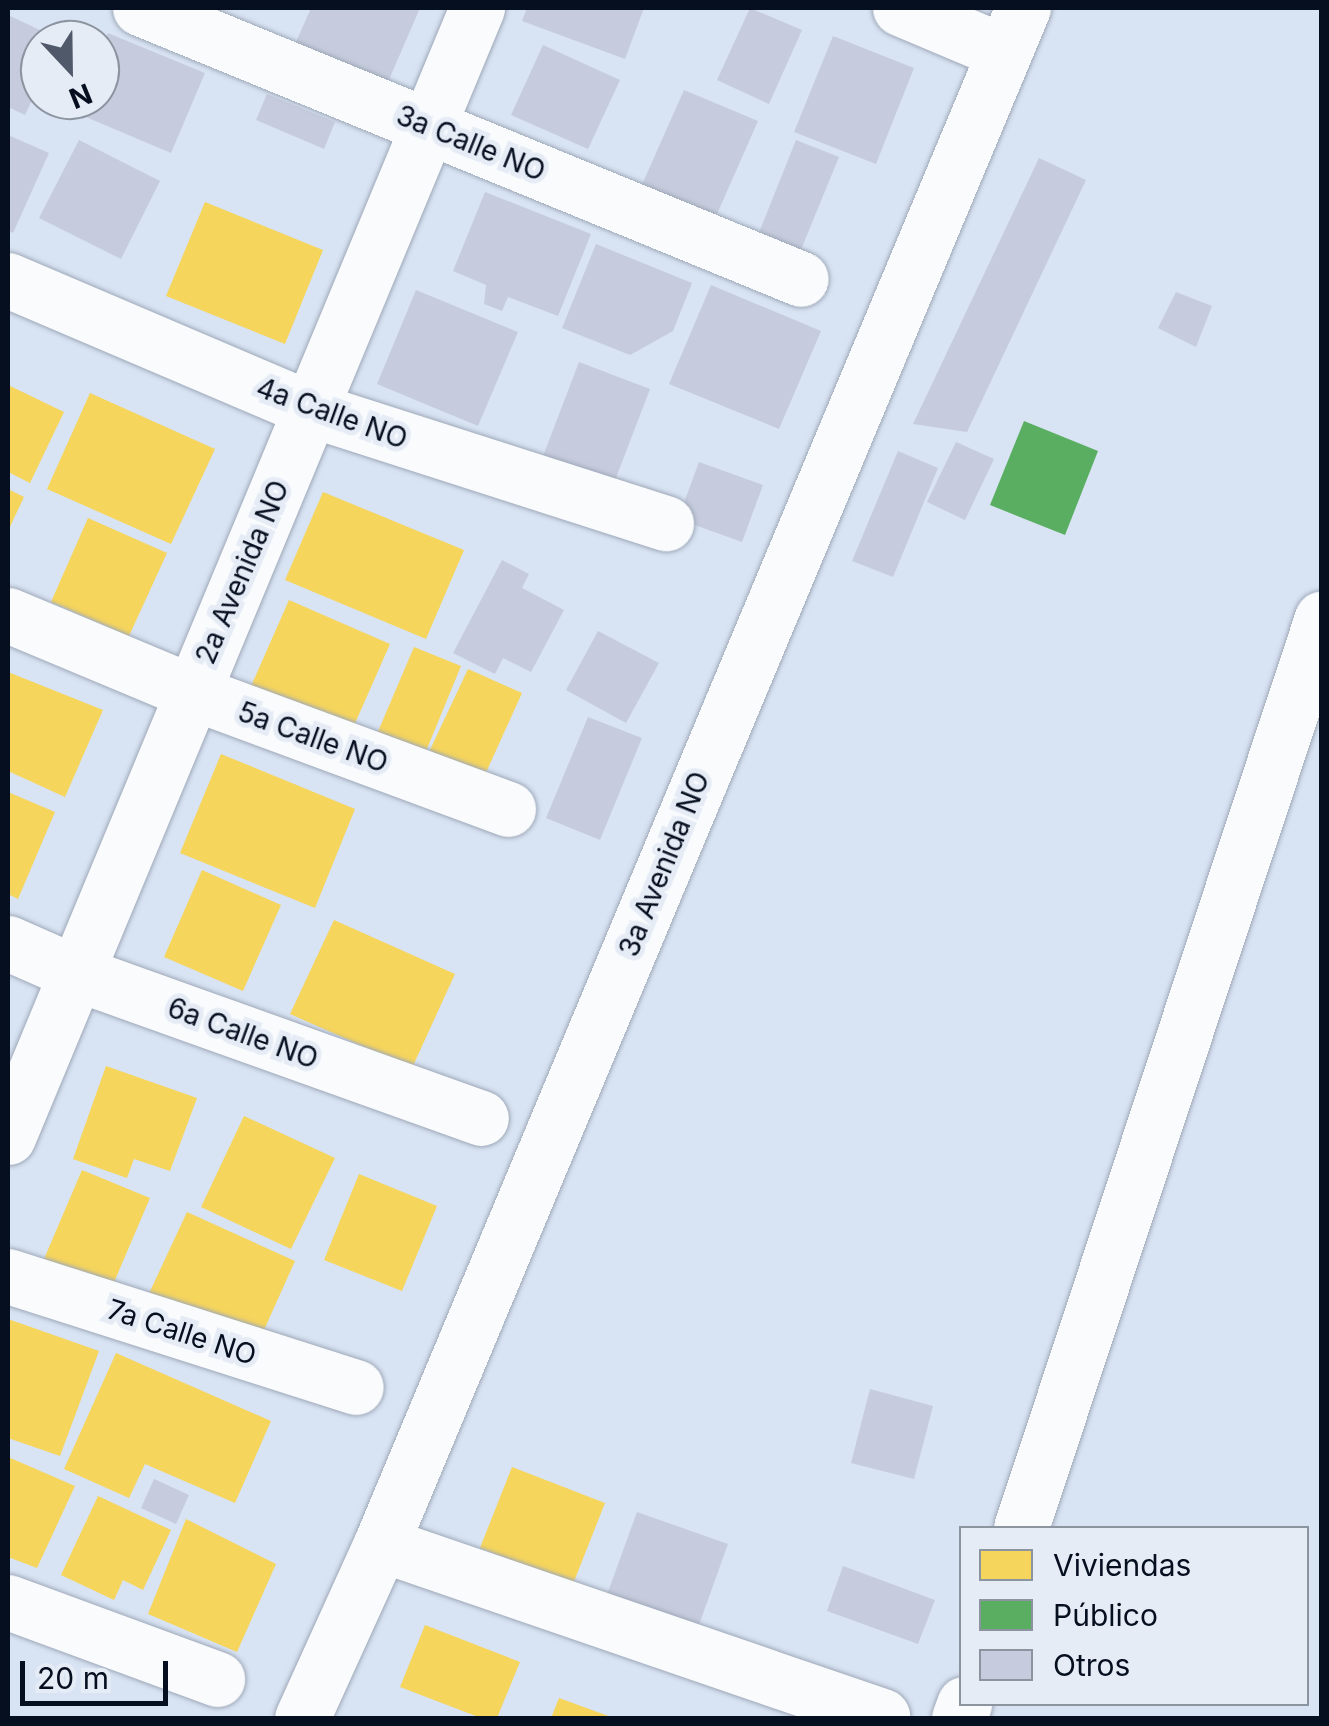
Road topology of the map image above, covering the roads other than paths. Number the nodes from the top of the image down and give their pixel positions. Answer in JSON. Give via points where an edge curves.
{"nodes":[{"id":1,"x":140,"y":8,"type":"edge"},
{"id":2,"x":478,"y":8,"type":"edge"},
{"id":3,"x":900,"y":8,"type":"edge"},
{"id":4,"x":1013,"y":30,"type":"edge"},
{"id":5,"x":428,"y":126,"type":"junction"},
{"id":6,"x":801,"y":279,"type":"dead end"},
{"id":7,"x":8,"y":280,"type":"edge"},
{"id":8,"x":310,"y":409,"type":"junction"},
{"id":9,"x":666,"y":523,"type":"dead end"},
{"id":10,"x":8,"y":615,"type":"edge"},
{"id":11,"x":1322,"y":618,"type":"edge"},
{"id":12,"x":192,"y":692,"type":"junction"},
{"id":13,"x":508,"y":810,"type":"dead end"},
{"id":14,"x":8,"y":944,"type":"edge"},
{"id":15,"x":76,"y":973,"type":"junction"},
{"id":16,"x":481,"y":1118,"type":"dead end"},
{"id":17,"x":8,"y":1137,"type":"edge"},
{"id":18,"x":8,"y":1276,"type":"edge"},
{"id":19,"x":356,"y":1388,"type":"dead end"},
{"id":20,"x":1022,"y":1526,"type":"edge"},
{"id":21,"x":381,"y":1544,"type":"junction"},
{"id":22,"x":8,"y":1602,"type":"edge"},
{"id":23,"x":217,"y":1679,"type":"dead end"},
{"id":24,"x":882,"y":1716,"type":"edge"},
{"id":25,"x":302,"y":1718,"type":"edge"}],
"edges":[{"from":1,"to":5,"type":"street","name":"3a Calle NO"},
{"from":2,"to":5,"type":"street","name":"2a Avenida NO"},
{"from":3,"to":4,"type":"street"},
{"from":4,"to":21,"type":"street","name":"3a Avenida NO"},
{"from":5,"to":6,"type":"street","name":"3a Calle NO"},
{"from":5,"to":8,"type":"street","name":"2a Avenida NO"},
{"from":7,"to":8,"type":"street","name":"4a Calle NO"},
{"from":8,"to":9,"type":"street","name":"4a Calle NO"},
{"from":8,"to":12,"type":"street","name":"2a Avenida NO"},
{"from":10,"to":12,"type":"street","name":"5a Calle NO"},
{"from":11,"to":20,"type":"street"},
{"from":12,"to":13,"type":"street","name":"5a Calle NO"},
{"from":12,"to":15,"type":"street","name":"2a Avenida NO"},
{"from":14,"to":15,"type":"street","name":"6a Calle NO"},
{"from":15,"to":16,"type":"street","name":"6a Calle NO"},
{"from":15,"to":17,"type":"street","name":"2a Avenida NO"},
{"from":18,"to":19,"type":"street","name":"7a Calle NO"},
{"from":21,"to":24,"type":"street"},
{"from":21,"to":25,"type":"street","name":"3a Avenida NO"},
{"from":22,"to":23,"type":"street"}]}
